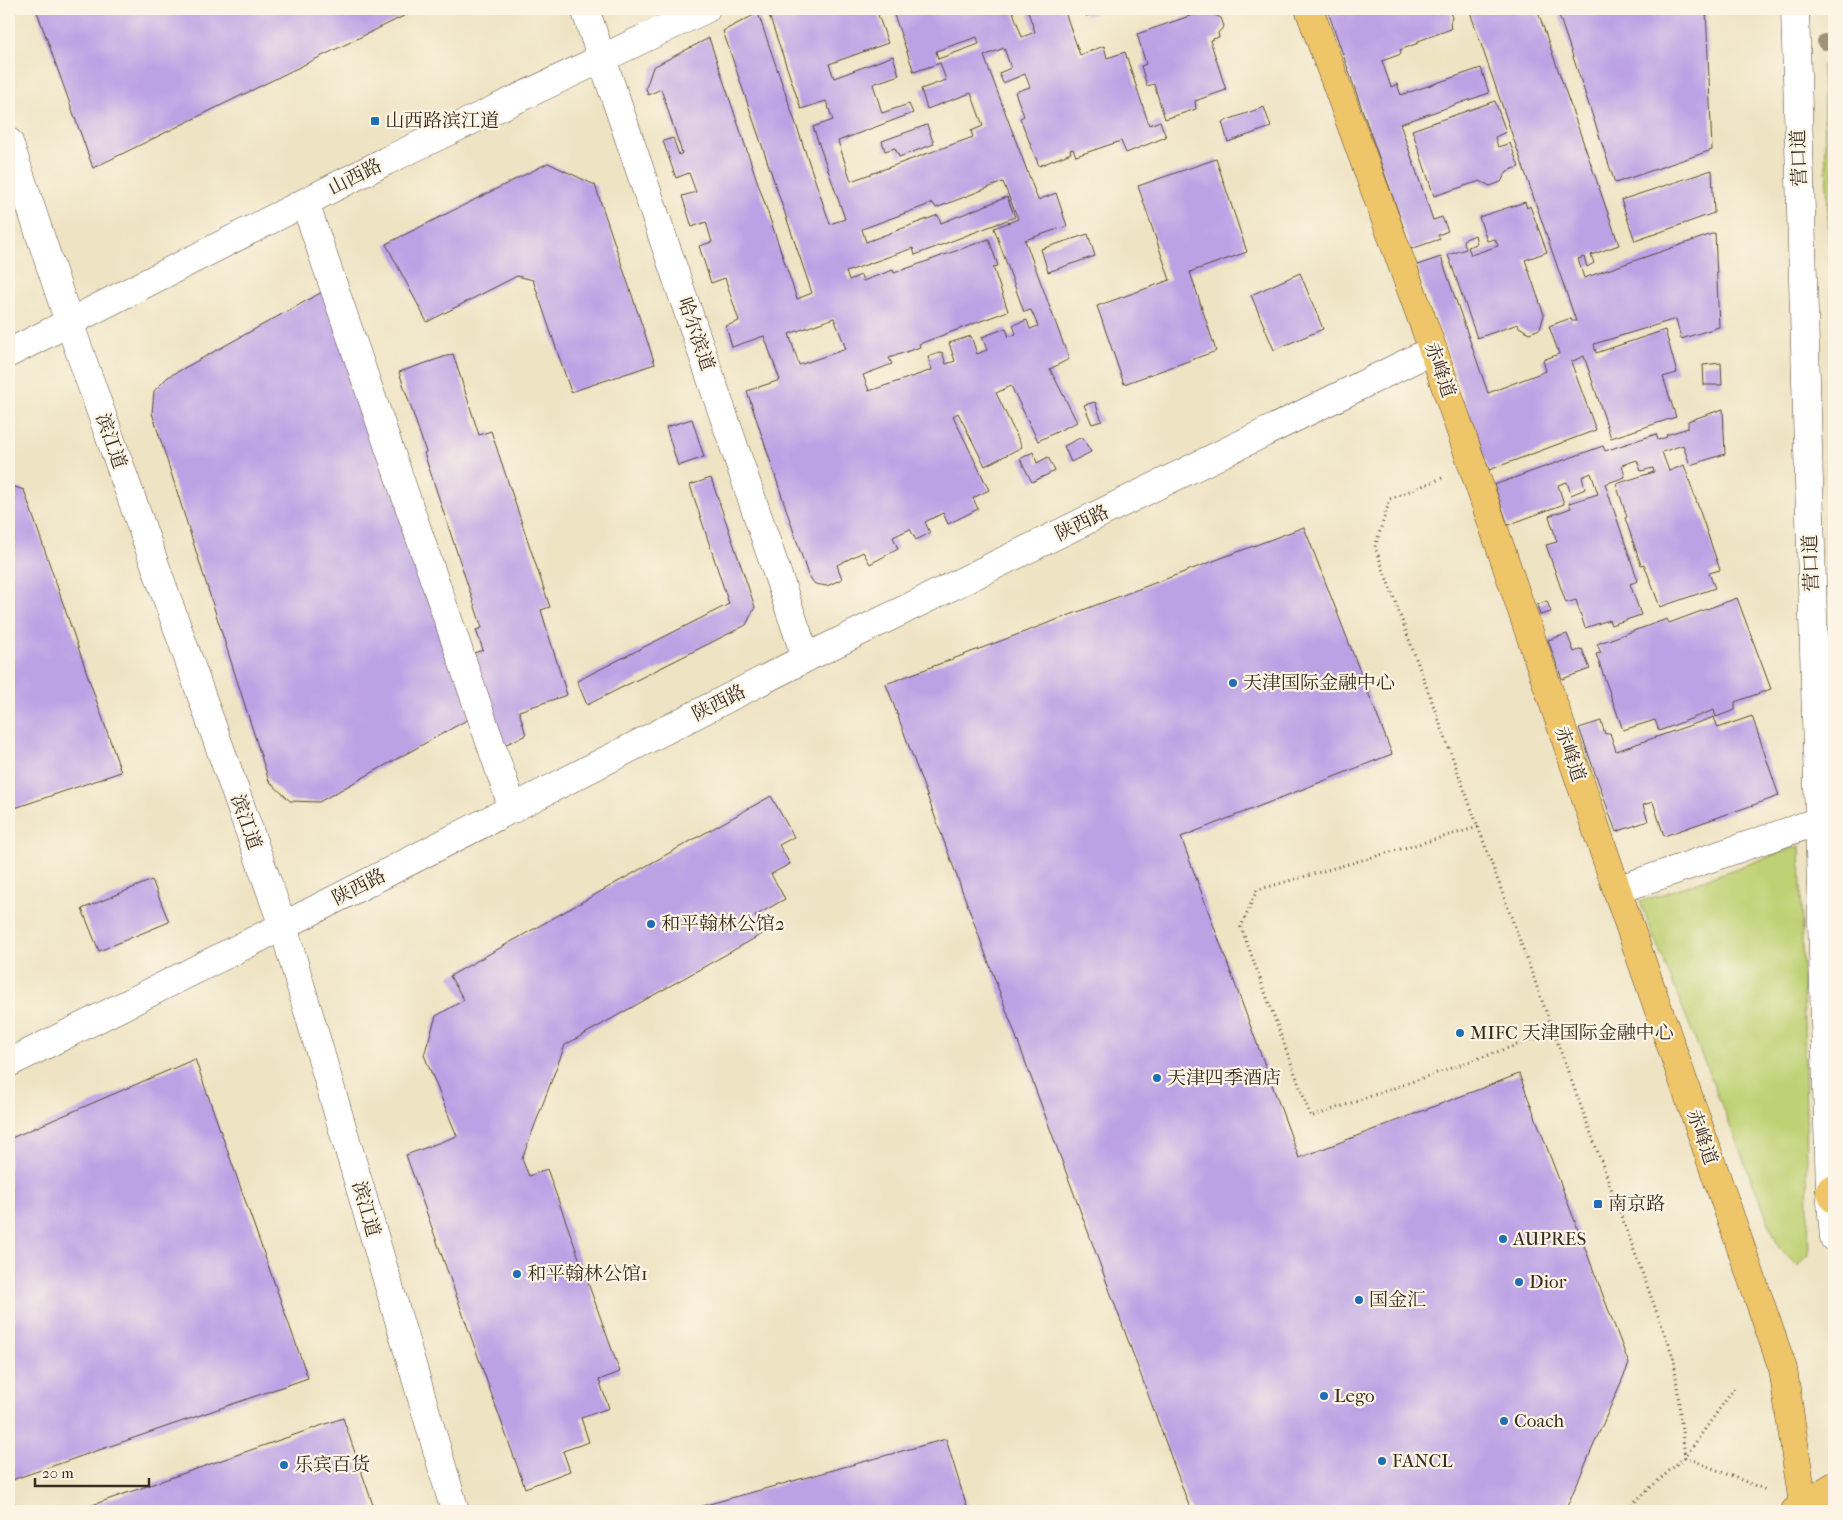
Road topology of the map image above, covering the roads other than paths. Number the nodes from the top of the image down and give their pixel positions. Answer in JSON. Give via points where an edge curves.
{"nodes":[{"id":1,"x":585,"y":9,"type":"edge"},
{"id":2,"x":706,"y":9,"type":"edge"},
{"id":3,"x":1309,"y":9,"type":"edge"},
{"id":4,"x":1795,"y":9,"type":"edge"},
{"id":5,"x":602,"y":59,"type":"junction"},
{"id":6,"x":9,"y":142,"type":"edge"},
{"id":7,"x":305,"y":203,"type":"junction"},
{"id":8,"x":69,"y":322,"type":"junction"},
{"id":9,"x":1433,"y":350,"type":"junction"},
{"id":10,"x":9,"y":353,"type":"edge"},
{"id":11,"x":806,"y":658,"type":"junction"},
{"id":12,"x":513,"y":808,"type":"junction"},
{"id":13,"x":1819,"y":821,"type":"junction"},
{"id":14,"x":1617,"y":890,"type":"junction"},
{"id":15,"x":283,"y":926,"type":"junction"},
{"id":16,"x":9,"y":1063,"type":"edge"},
{"id":17,"x":1832,"y":1195,"type":"edge"},
{"id":18,"x":1834,"y":1238,"type":"edge"},
{"id":19,"x":1834,"y":1486,"type":"edge"},
{"id":20,"x":1801,"y":1509,"type":"edge"},
{"id":21,"x":455,"y":1511,"type":"edge"}],
"edges":[{"from":1,"to":5,"type":"street","name":"哈尔滨道"},
{"from":2,"to":5,"type":"street","name":"山西路"},
{"from":3,"to":9,"type":"main road","name":"赤峰道"},
{"from":4,"to":13,"type":"street","name":"营口道"},
{"from":5,"to":7,"type":"street","name":"山西路"},
{"from":5,"to":11,"type":"street","name":"哈尔滨道"},
{"from":6,"to":8,"type":"street","name":"滨江道"},
{"from":7,"to":8,"type":"street","name":"山西路"},
{"from":7,"to":12,"type":"street"},
{"from":8,"to":10,"type":"street","name":"山西路"},
{"from":8,"to":15,"type":"street","name":"滨江道"},
{"from":9,"to":11,"type":"street","name":"陕西路"},
{"from":9,"to":14,"type":"main road","name":"赤峰道"},
{"from":11,"to":12,"type":"street","name":"陕西路"},
{"from":12,"to":15,"type":"street","name":"陕西路"},
{"from":13,"to":14,"type":"street"},
{"from":13,"to":17,"type":"street","name":"营口道"},
{"from":14,"to":20,"type":"main road","name":"赤峰道","via":[[1783,1368]]},
{"from":15,"to":16,"type":"street","name":"陕西路"},
{"from":15,"to":21,"type":"street","name":"滨江道"},
{"from":17,"to":18,"type":"street","name":"营口道"},
{"from":19,"to":20,"type":"main road"}]}
